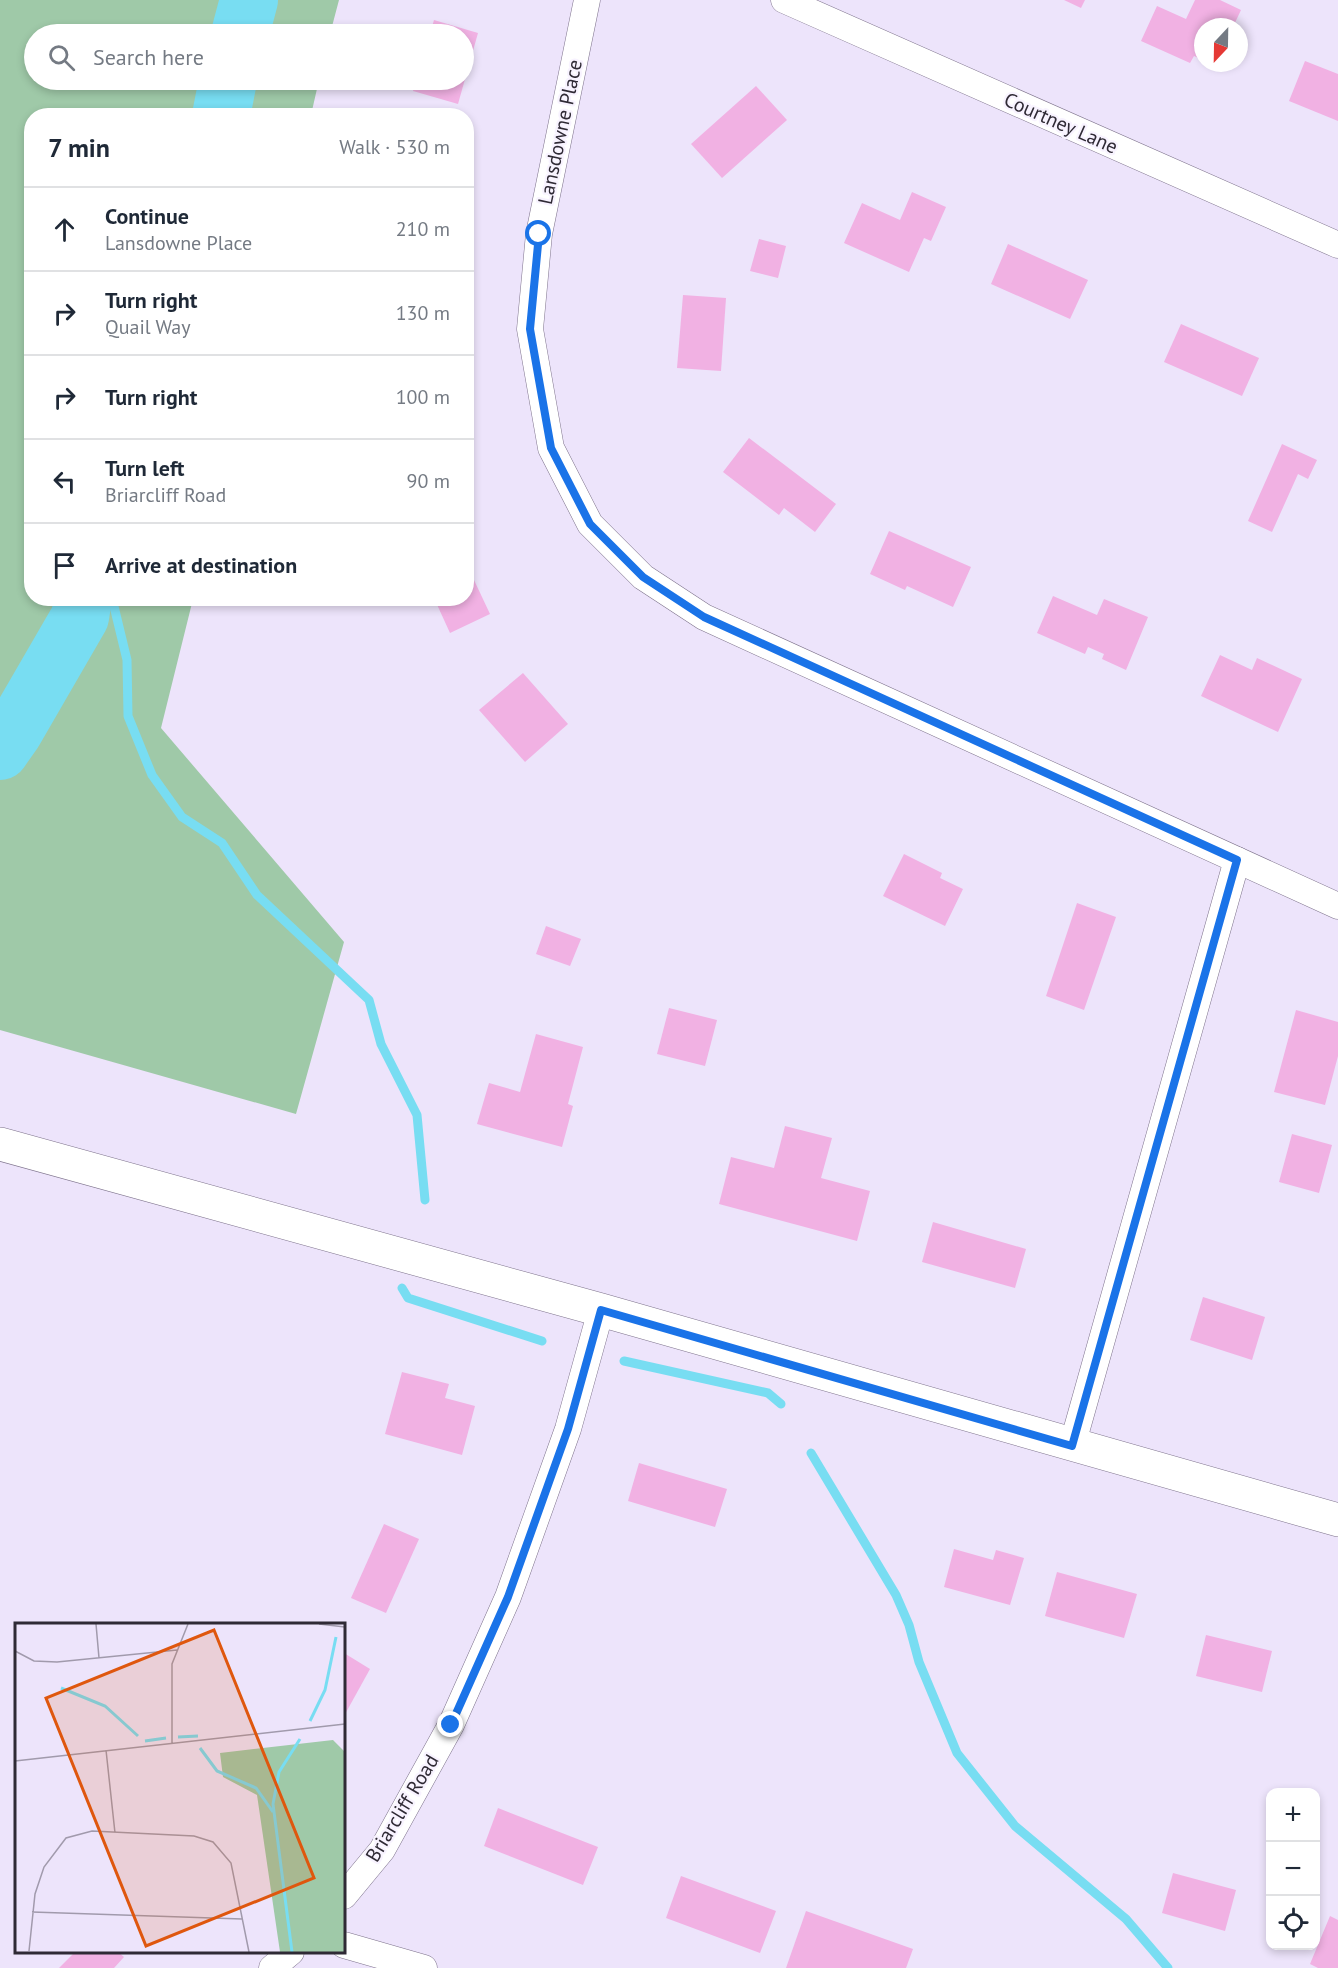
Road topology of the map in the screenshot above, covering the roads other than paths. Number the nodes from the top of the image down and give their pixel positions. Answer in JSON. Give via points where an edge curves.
{"nodes":[{"id":1,"x":588,"y":0,"type":"edge"},
{"id":2,"x":784,"y":0,"type":"edge"},
{"id":3,"x":1338,"y":245,"type":"edge"},
{"id":4,"x":1237,"y":860,"type":"junction"},
{"id":5,"x":1338,"y":906,"type":"edge"},
{"id":6,"x":0,"y":1144,"type":"edge"},
{"id":7,"x":601,"y":1310,"type":"junction"},
{"id":8,"x":1072,"y":1446,"type":"junction"},
{"id":9,"x":1338,"y":1520,"type":"edge"},
{"id":10,"x":345,"y":1895,"type":"edge"},
{"id":11,"x":345,"y":1945,"type":"edge"},
{"id":12,"x":290,"y":1953,"type":"edge"},
{"id":13,"x":272,"y":1968,"type":"edge"},
{"id":14,"x":424,"y":1968,"type":"edge"}],
"edges":[{"from":1,"to":4,"type":"street","name":"Lansdowne Place","via":[[539,234],[530,329],[551,448],[590,524],[643,577],[704,617]]},
{"from":2,"to":3,"type":"street","name":"Courtney Lane"},
{"from":4,"to":5,"type":"street","name":"Lansdowne Place"},
{"from":4,"to":8,"type":"street"},
{"from":6,"to":7,"type":"main road"},
{"from":7,"to":8,"type":"main road"},
{"from":7,"to":10,"type":"street","name":"Briarcliff Road","via":[[568,1429],[508,1597],[439,1746],[381,1850]]},
{"from":8,"to":9,"type":"main road"},
{"from":11,"to":14,"type":"street"},
{"from":12,"to":13,"type":"street"}]}
